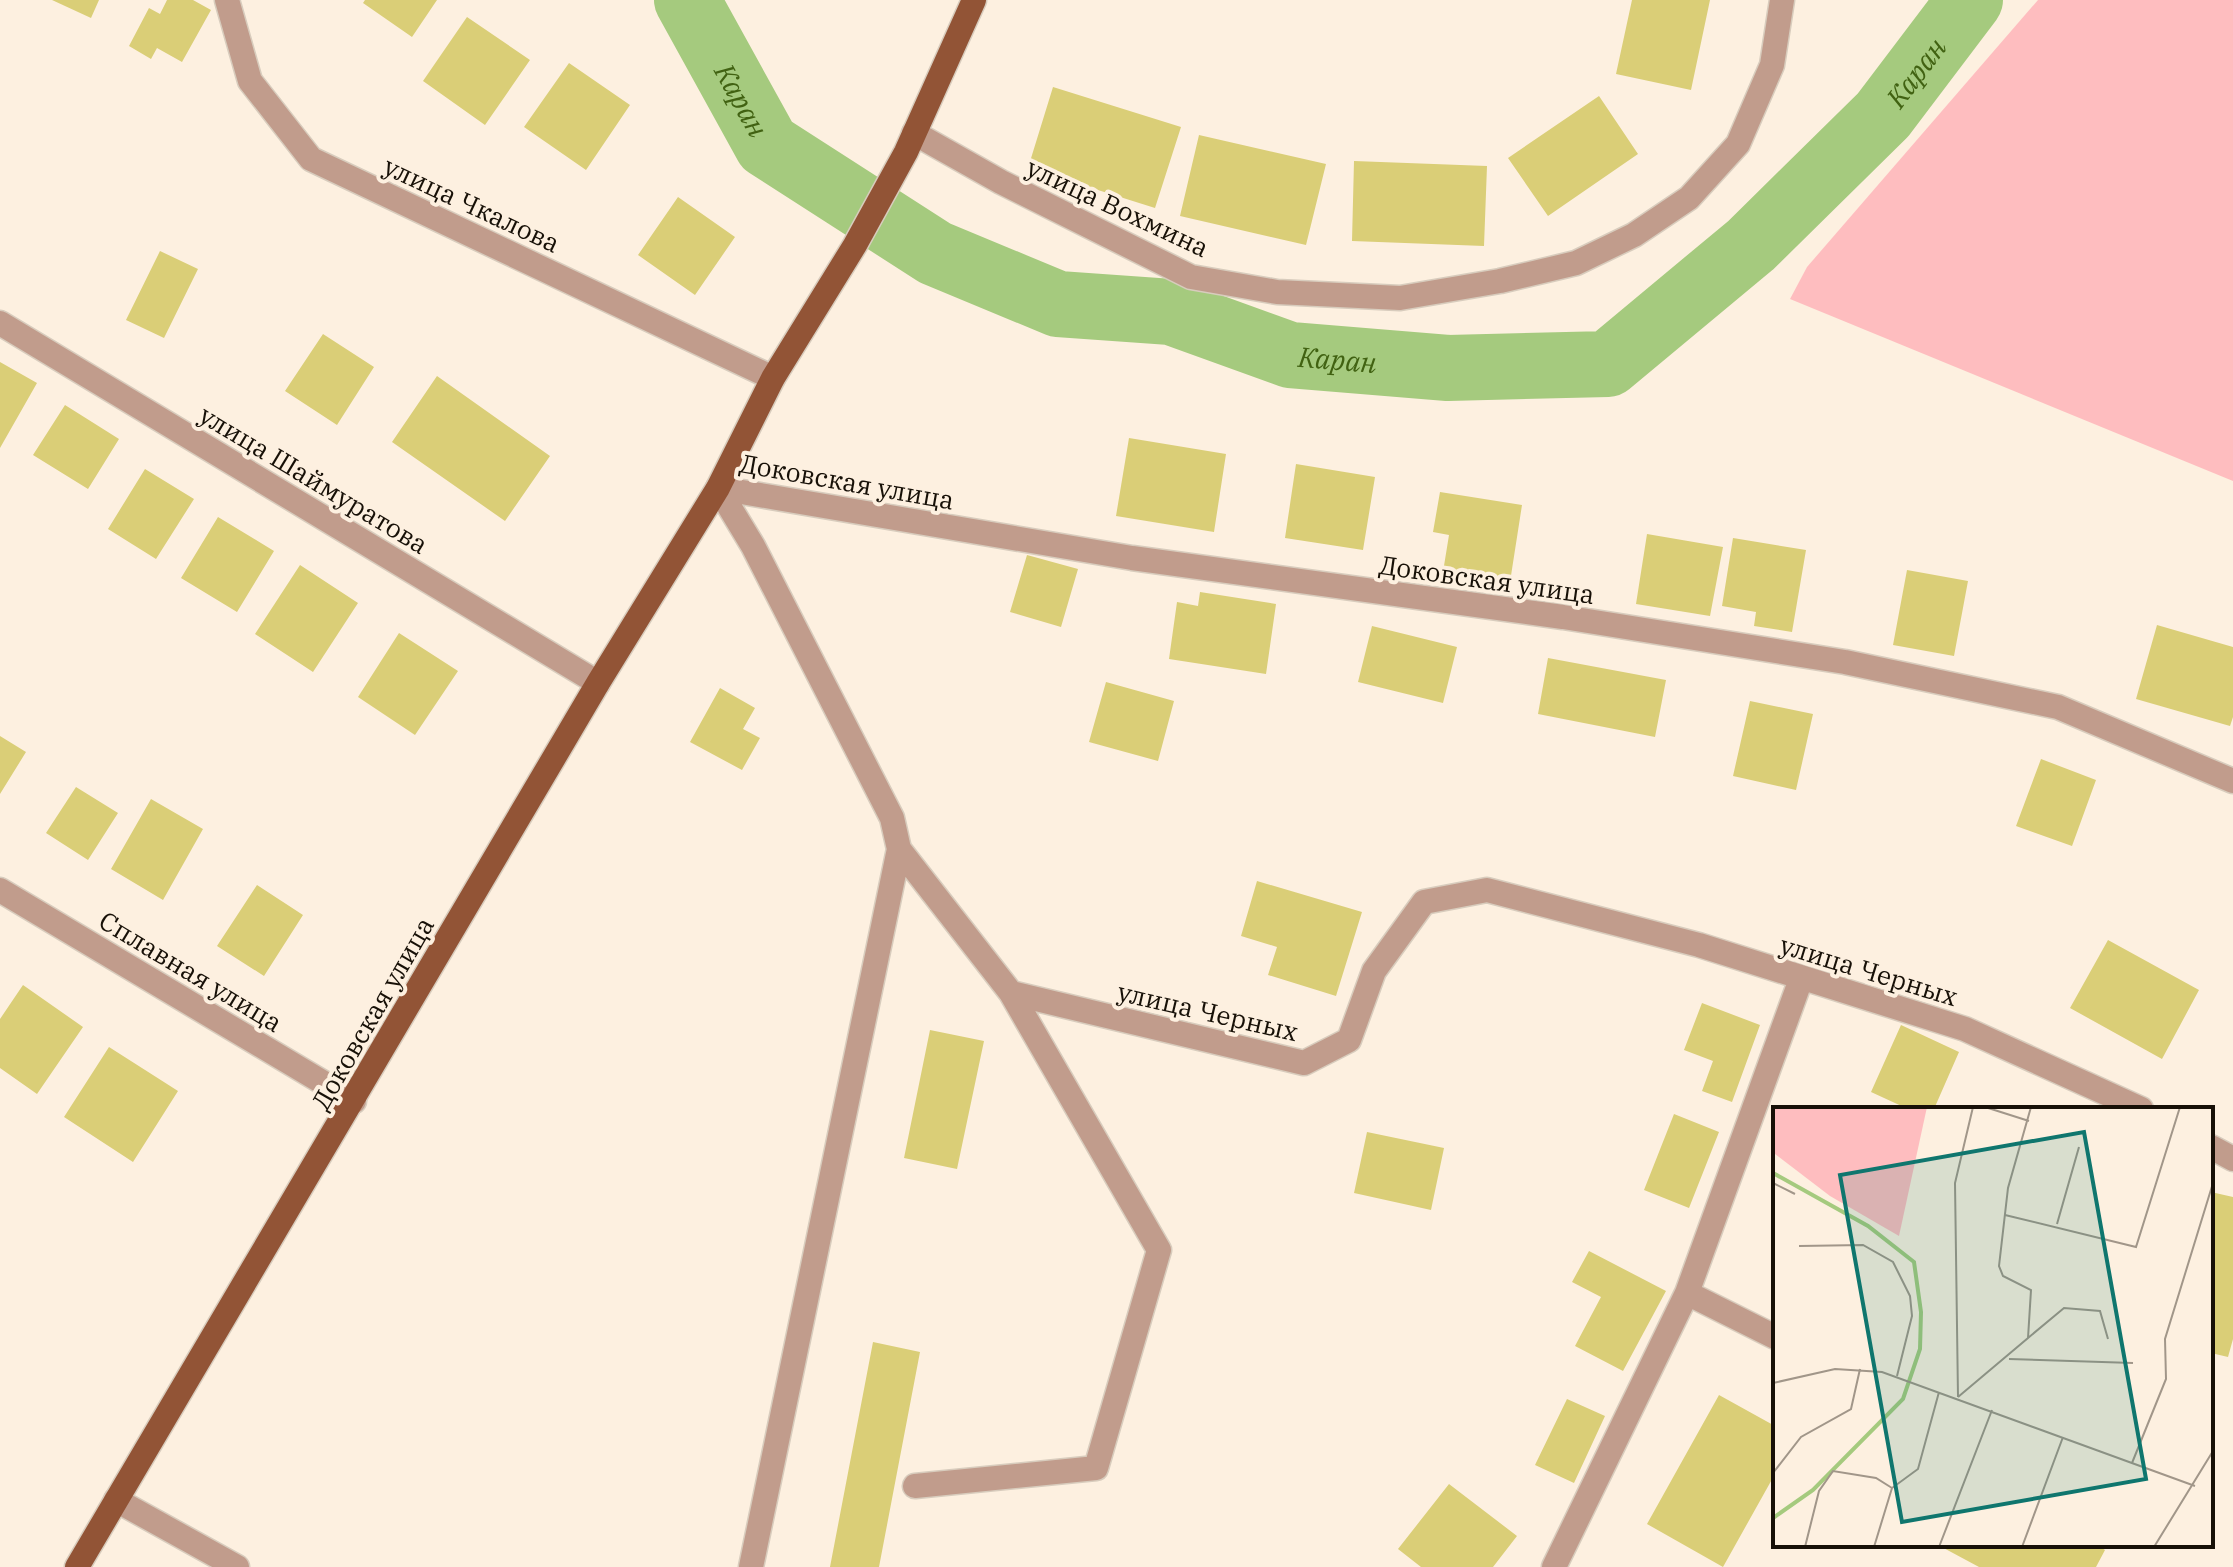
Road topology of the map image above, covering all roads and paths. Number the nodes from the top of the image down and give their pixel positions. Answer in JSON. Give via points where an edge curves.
{"nodes":[{"id":1,"x":227,"y":0,"type":"edge"},
{"id":2,"x":974,"y":0,"type":"edge"},
{"id":3,"x":1782,"y":0,"type":"edge"},
{"id":4,"x":910,"y":142,"type":"junction"},
{"id":5,"x":0,"y":323,"type":"edge"},
{"id":6,"x":773,"y":378,"type":"junction"},
{"id":7,"x":718,"y":488,"type":"junction"},
{"id":8,"x":598,"y":683,"type":"junction"},
{"id":9,"x":2233,"y":781,"type":"edge"},
{"id":10,"x":899,"y":849,"type":"junction"},
{"id":11,"x":0,"y":890,"type":"edge"},
{"id":12,"x":1801,"y":979,"type":"junction"},
{"id":13,"x":1011,"y":993,"type":"junction"},
{"id":14,"x":354,"y":1101,"type":"junction"},
{"id":15,"x":2137,"y":1107,"type":"edge"},
{"id":16,"x":2213,"y":1148,"type":"edge"},
{"id":17,"x":2233,"y":1159,"type":"edge"},
{"id":18,"x":1687,"y":1293,"type":"junction"},
{"id":19,"x":1773,"y":1336,"type":"edge"},
{"id":20,"x":915,"y":1486,"type":"dead end"},
{"id":21,"x":116,"y":1500,"type":"junction"},
{"id":22,"x":77,"y":1567,"type":"edge"},
{"id":23,"x":237,"y":1567,"type":"edge"},
{"id":24,"x":751,"y":1567,"type":"edge"},
{"id":25,"x":1554,"y":1567,"type":"edge"}],
"edges":[{"from":1,"to":6,"type":"street","name":"улица Чкалова","via":[[250,81],[311,159]]},
{"from":2,"to":4,"type":"main road","name":"Доковская улица"},
{"from":3,"to":4,"type":"street","name":"улица Вохмина","via":[[1772,65],[1738,144],[1689,198],[1634,235],[1576,263],[1400,298],[1277,292],[1191,277]]},
{"from":4,"to":6,"type":"main road","name":"Доковская улица","via":[[855,245]]},
{"from":5,"to":8,"type":"street","name":"улица Шаймуратова"},
{"from":6,"to":7,"type":"main road","name":"Доковская улица"},
{"from":7,"to":8,"type":"main road","name":"Доковская улица"},
{"from":7,"to":9,"type":"street","name":"Доковская улица","via":[[1132,558],[1845,662],[2058,707]]},
{"from":7,"to":10,"type":"street","via":[[892,818]]},
{"from":8,"to":14,"type":"main road","name":"Доковская улица"},
{"from":10,"to":13,"type":"street"},
{"from":10,"to":24,"type":"street"},
{"from":11,"to":14,"type":"street","name":"Сплавная улица"},
{"from":12,"to":13,"type":"street","name":"улица Черных","via":[[1699,945],[1487,890],[1424,902],[1374,971],[1349,1040],[1304,1063]]},
{"from":12,"to":15,"type":"street","name":"улица Черных","via":[[1965,1029]]},
{"from":12,"to":18,"type":"street"},
{"from":13,"to":20,"type":"street","via":[[1159,1250],[1096,1468]]},
{"from":14,"to":21,"type":"main road","name":"Доковская улица"},
{"from":16,"to":17,"type":"street"},
{"from":18,"to":19,"type":"street"},
{"from":18,"to":25,"type":"street"},
{"from":21,"to":22,"type":"main road","name":"Доковская улица"},
{"from":21,"to":23,"type":"street"}]}
